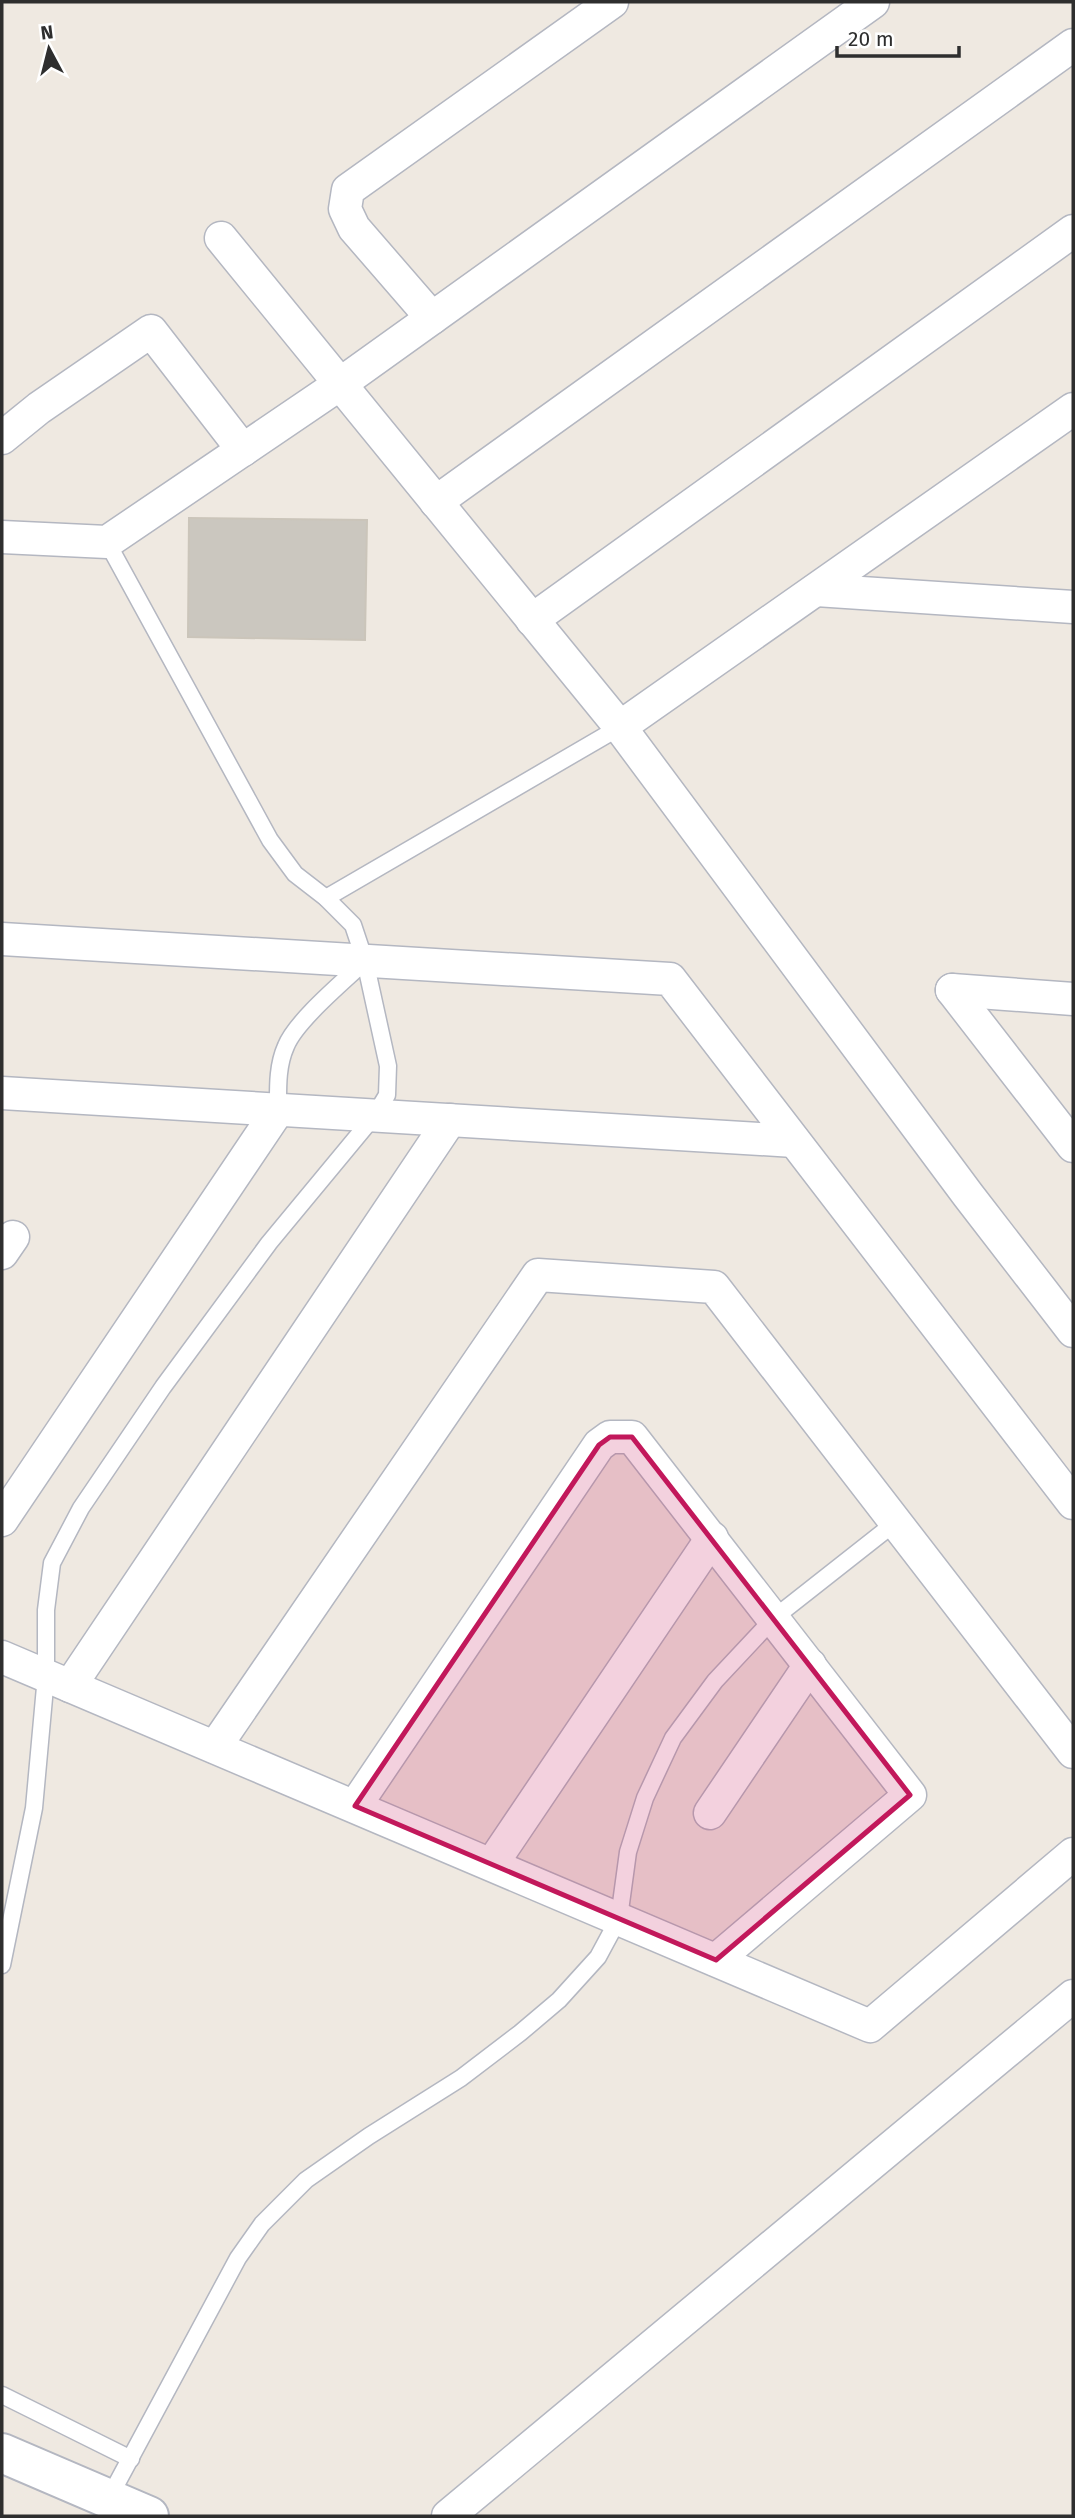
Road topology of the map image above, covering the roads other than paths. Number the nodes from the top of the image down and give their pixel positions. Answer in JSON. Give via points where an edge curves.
{"nodes":[{"id":1,"x":612,"y":2,"type":"edge"},
{"id":2,"x":873,"y":2,"type":"edge"},
{"id":3,"x":1073,"y":45,"type":"edge"},
{"id":4,"x":1073,"y":231,"type":"edge"},
{"id":5,"x":221,"y":238,"type":"dead end"},
{"id":6,"x":432,"y":318,"type":"junction"},
{"id":7,"x":340,"y":384,"type":"junction"},
{"id":8,"x":1073,"y":410,"type":"edge"},
{"id":9,"x":2,"y":438,"type":"edge"},
{"id":10,"x":243,"y":450,"type":"junction"},
{"id":11,"x":436,"y":502,"type":"junction"},
{"id":12,"x":2,"y":537,"type":"edge"},
{"id":13,"x":107,"y":542,"type":"junction"},
{"id":14,"x":816,"y":590,"type":"junction"},
{"id":15,"x":1073,"y":607,"type":"edge"},
{"id":16,"x":532,"y":620,"type":"junction"},
{"id":17,"x":620,"y":727,"type":"junction"},
{"id":18,"x":326,"y":898,"type":"junction"},
{"id":19,"x":2,"y":939,"type":"edge"},
{"id":20,"x":365,"y":961,"type":"junction"},
{"id":21,"x":1073,"y":999,"type":"edge"},
{"id":22,"x":2,"y":1093,"type":"edge"},
{"id":23,"x":278,"y":1110,"type":"junction"},
{"id":24,"x":375,"y":1115,"type":"junction"},
{"id":25,"x":450,"y":1120,"type":"junction"},
{"id":26,"x":794,"y":1142,"type":"junction"},
{"id":27,"x":1073,"y":1146,"type":"edge"},
{"id":28,"x":2,"y":1236,"type":"edge"},
{"id":29,"x":2,"y":1253,"type":"edge"},
{"id":30,"x":1073,"y":1331,"type":"edge"},
{"id":31,"x":1073,"y":1503,"type":"edge"},
{"id":32,"x":2,"y":1520,"type":"edge"},
{"id":33,"x":896,"y":1522,"type":"junction"},
{"id":34,"x":712,"y":1538,"type":"junction"},
{"id":35,"x":774,"y":1618,"type":"junction"},
{"id":36,"x":2,"y":1657,"type":"edge"},
{"id":37,"x":810,"y":1665,"type":"junction"},
{"id":38,"x":58,"y":1681,"type":"junction"},
{"id":39,"x":215,"y":1747,"type":"junction"},
{"id":40,"x":1073,"y":1752,"type":"edge"},
{"id":41,"x":355,"y":1806,"type":"junction"},
{"id":42,"x":710,"y":1813,"type":"dead end"},
{"id":43,"x":1073,"y":1854,"type":"edge"},
{"id":44,"x":492,"y":1864,"type":"junction"},
{"id":45,"x":619,"y":1918,"type":"junction"},
{"id":46,"x":716,"y":1960,"type":"junction"},
{"id":47,"x":2,"y":1965,"type":"edge"},
{"id":48,"x":1073,"y":1996,"type":"edge"},
{"id":49,"x":2,"y":2395,"type":"edge"},
{"id":50,"x":2,"y":2453,"type":"edge"},
{"id":51,"x":131,"y":2459,"type":"junction"},
{"id":52,"x":109,"y":2498,"type":"junction"},
{"id":53,"x":149,"y":2516,"type":"edge"},
{"id":54,"x":448,"y":2516,"type":"edge"}],
"edges":[{"from":1,"to":6,"type":"street","via":[[348,191],[345,209],[354,229]]},
{"from":2,"to":6,"type":"street"},
{"from":3,"to":11,"type":"street"},
{"from":4,"to":16,"type":"street"},
{"from":5,"to":7,"type":"street"},
{"from":6,"to":7,"type":"street"},
{"from":7,"to":10,"type":"street"},
{"from":7,"to":11,"type":"street"},
{"from":8,"to":14,"type":"street"},
{"from":9,"to":10,"type":"street","via":[[151,331]]},
{"from":10,"to":13,"type":"street"},
{"from":11,"to":16,"type":"street"},
{"from":12,"to":13,"type":"street"},
{"from":13,"to":18,"type":"lane","via":[[270,840],[295,874]]},
{"from":14,"to":15,"type":"street"},
{"from":14,"to":17,"type":"street"},
{"from":16,"to":17,"type":"street"},
{"from":17,"to":18,"type":"lane"},
{"from":17,"to":30,"type":"street"},
{"from":18,"to":20,"type":"lane","via":[[353,925]]},
{"from":19,"to":20,"type":"street"},
{"from":20,"to":23,"type":"lane","via":[[286,1044],[278,1072]]},
{"from":20,"to":24,"type":"lane","via":[[388,1066],[387,1095]]},
{"from":20,"to":26,"type":"street","via":[[670,979]]},
{"from":21,"to":27,"type":"street","via":[[952,990]]},
{"from":22,"to":23,"type":"street"},
{"from":23,"to":24,"type":"street"},
{"from":23,"to":32,"type":"street"},
{"from":24,"to":25,"type":"street"},
{"from":24,"to":38,"type":"lane","via":[[269,1243],[80,1508],[52,1563],[46,1611]]},
{"from":25,"to":26,"type":"street"},
{"from":25,"to":38,"type":"street"},
{"from":26,"to":31,"type":"street"},
{"from":28,"to":29,"type":"street","via":[[13,1237]]},
{"from":33,"to":35,"type":"lane"},
{"from":33,"to":39,"type":"street","via":[[714,1286],[538,1275]]},
{"from":33,"to":40,"type":"street"},
{"from":34,"to":35,"type":"street"},
{"from":34,"to":41,"type":"street","via":[[636,1440],[617,1435],[603,1440]]},
{"from":34,"to":44,"type":"street"},
{"from":35,"to":37,"type":"street"},
{"from":35,"to":45,"type":"lane","via":[[715,1681],[673,1738],[645,1798],[628,1852]]},
{"from":36,"to":38,"type":"street"},
{"from":37,"to":42,"type":"street"},
{"from":37,"to":46,"type":"street","via":[[910,1795]]},
{"from":38,"to":39,"type":"street"},
{"from":38,"to":47,"type":"lane"},
{"from":39,"to":41,"type":"street"},
{"from":41,"to":44,"type":"street"},
{"from":43,"to":46,"type":"street","via":[[870,2026]]},
{"from":44,"to":45,"type":"street"},
{"from":45,"to":46,"type":"street"},
{"from":45,"to":51,"type":"lane","via":[[598,1956],[559,2000],[520,2034],[306,2180],[262,2224],[238,2258]]},
{"from":48,"to":54,"type":"street"},
{"from":49,"to":51,"type":"lane"},
{"from":50,"to":52,"type":"street"},
{"from":51,"to":52,"type":"lane"},
{"from":52,"to":53,"type":"street"}]}
